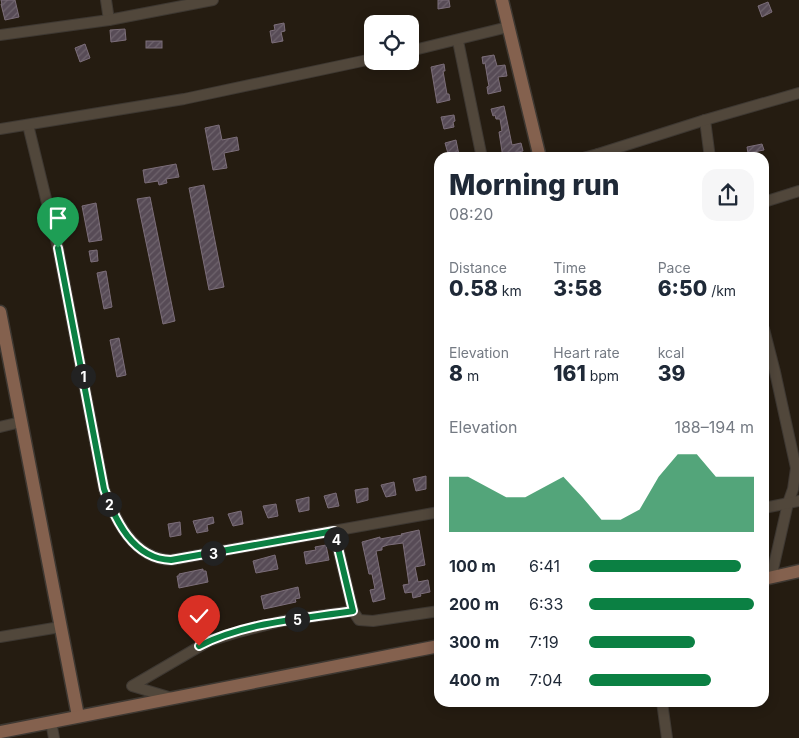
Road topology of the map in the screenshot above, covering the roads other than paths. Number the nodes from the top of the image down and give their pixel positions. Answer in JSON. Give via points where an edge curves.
{"nodes":[{"id":1,"x":106,"y":0,"type":"edge"},
{"id":2,"x":213,"y":0,"type":"edge"},
{"id":3,"x":502,"y":0,"type":"edge"},
{"id":4,"x":110,"y":20,"type":"junction"},
{"id":5,"x":508,"y":28,"type":"junction"},
{"id":6,"x":0,"y":35,"type":"edge"},
{"id":7,"x":458,"y":41,"type":"junction"},
{"id":8,"x":419,"y":49,"type":"edge"},
{"id":9,"x":364,"y":61,"type":"edge"},
{"id":10,"x":799,"y":93,"type":"edge"},
{"id":11,"x":705,"y":120,"type":"junction"},
{"id":12,"x":28,"y":125,"type":"junction"},
{"id":13,"x":0,"y":129,"type":"edge"},
{"id":14,"x":481,"y":152,"type":"edge"},
{"id":15,"x":539,"y":152,"type":"edge"},
{"id":16,"x":613,"y":152,"type":"edge"},
{"id":17,"x":709,"y":152,"type":"edge"},
{"id":18,"x":799,"y":191,"type":"edge"},
{"id":19,"x":769,"y":200,"type":"edge"},
{"id":20,"x":0,"y":312,"type":"edge"},
{"id":21,"x":769,"y":349,"type":"edge"},
{"id":22,"x":21,"y":422,"type":"junction"},
{"id":23,"x":0,"y":427,"type":"edge"},
{"id":24,"x":799,"y":501,"type":"edge"},
{"id":25,"x":788,"y":503,"type":"junction"},
{"id":26,"x":769,"y":507,"type":"edge"},
{"id":27,"x":434,"y":514,"type":"edge"},
{"id":28,"x":334,"y":531,"type":"junction"},
{"id":29,"x":769,"y":571,"type":"edge"},
{"id":30,"x":799,"y":572,"type":"edge"},
{"id":31,"x":769,"y":578,"type":"edge"},
{"id":32,"x":353,"y":611,"type":"junction"},
{"id":33,"x":434,"y":612,"type":"edge"},
{"id":34,"x":60,"y":627,"type":"junction"},
{"id":35,"x":0,"y":636,"type":"edge"},
{"id":36,"x":434,"y":647,"type":"edge"},
{"id":37,"x":173,"y":699,"type":"junction"},
{"id":38,"x":663,"y":707,"type":"edge"},
{"id":39,"x":78,"y":716,"type":"junction"},
{"id":40,"x":51,"y":722,"type":"junction"},
{"id":41,"x":0,"y":732,"type":"edge"},
{"id":42,"x":54,"y":738,"type":"edge"},
{"id":43,"x":667,"y":738,"type":"edge"}],
"edges":[{"from":1,"to":4,"type":"street"},
{"from":2,"to":4,"type":"street"},
{"from":3,"to":5,"type":"street"},
{"from":4,"to":6,"type":"street"},
{"from":5,"to":7,"type":"street"},
{"from":5,"to":15,"type":"street"},
{"from":7,"to":8,"type":"street"},
{"from":7,"to":14,"type":"street"},
{"from":9,"to":12,"type":"street","via":[[184,98]]},
{"from":10,"to":11,"type":"street"},
{"from":11,"to":16,"type":"street"},
{"from":11,"to":17,"type":"street"},
{"from":12,"to":13,"type":"street"},
{"from":12,"to":28,"type":"street","via":[[58,248],[104,489],[122,529],[159,560]]},
{"from":18,"to":19,"type":"street"},
{"from":20,"to":22,"type":"street"},
{"from":21,"to":25,"type":"street","via":[[796,468]]},
{"from":22,"to":23,"type":"street"},
{"from":22,"to":34,"type":"street"},
{"from":24,"to":25,"type":"street"},
{"from":25,"to":26,"type":"street"},
{"from":25,"to":29,"type":"street"},
{"from":27,"to":28,"type":"street"},
{"from":28,"to":32,"type":"street"},
{"from":30,"to":31,"type":"street"},
{"from":32,"to":33,"type":"street","via":[[359,620],[367,622]]},
{"from":32,"to":37,"type":"street","via":[[282,621],[209,641],[132,686]]},
{"from":34,"to":35,"type":"street"},
{"from":34,"to":39,"type":"street"},
{"from":36,"to":37,"type":"street"},
{"from":37,"to":39,"type":"street"},
{"from":38,"to":43,"type":"street"},
{"from":39,"to":40,"type":"street"},
{"from":40,"to":41,"type":"street"},
{"from":40,"to":42,"type":"street"}]}
